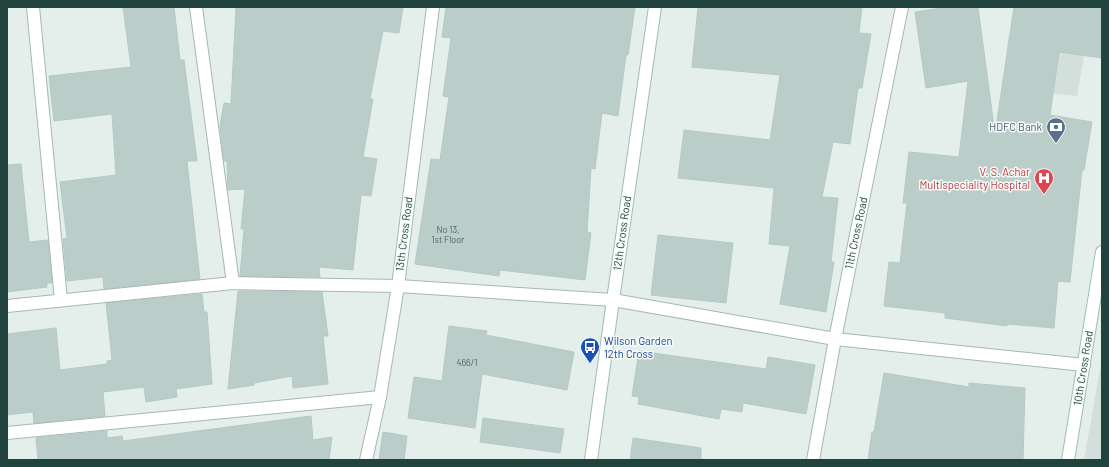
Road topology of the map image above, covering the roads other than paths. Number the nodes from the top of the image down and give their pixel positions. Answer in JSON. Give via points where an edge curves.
{"nodes":[{"id":1,"x":33,"y":7,"type":"edge"},
{"id":2,"x":196,"y":7,"type":"edge"},
{"id":3,"x":433,"y":7,"type":"edge"},
{"id":4,"x":655,"y":7,"type":"edge"},
{"id":5,"x":902,"y":7,"type":"edge"},
{"id":6,"x":1102,"y":252,"type":"edge"},
{"id":7,"x":233,"y":282,"type":"junction"},
{"id":8,"x":398,"y":286,"type":"junction"},
{"id":9,"x":61,"y":300,"type":"junction"},
{"id":10,"x":613,"y":300,"type":"junction"},
{"id":11,"x":7,"y":306,"type":"edge"},
{"id":12,"x":835,"y":339,"type":"junction"},
{"id":13,"x":1084,"y":365,"type":"junction"},
{"id":14,"x":380,"y":397,"type":"junction"},
{"id":15,"x":7,"y":433,"type":"edge"},
{"id":16,"x":366,"y":460,"type":"edge"},
{"id":17,"x":591,"y":460,"type":"edge"},
{"id":18,"x":813,"y":460,"type":"edge"},
{"id":19,"x":1068,"y":460,"type":"edge"}],
"edges":[{"from":1,"to":9,"type":"street"},
{"from":2,"to":7,"type":"street"},
{"from":3,"to":8,"type":"street","name":"13th Cross Road"},
{"from":4,"to":10,"type":"street","name":"12th Cross Road"},
{"from":5,"to":12,"type":"street","name":"11th Cross Road"},
{"from":6,"to":13,"type":"street","name":"10th Cross Road"},
{"from":7,"to":8,"type":"street"},
{"from":7,"to":9,"type":"street"},
{"from":8,"to":10,"type":"street"},
{"from":8,"to":14,"type":"street","name":"13th Cross Road"},
{"from":9,"to":11,"type":"street"},
{"from":10,"to":12,"type":"street"},
{"from":10,"to":17,"type":"street","name":"12th Cross Road"},
{"from":12,"to":13,"type":"street"},
{"from":12,"to":18,"type":"street","name":"11th Cross Road"},
{"from":13,"to":19,"type":"street","name":"10th Cross Road"},
{"from":14,"to":15,"type":"street"},
{"from":14,"to":16,"type":"street","name":"13th Cross Road"}]}
